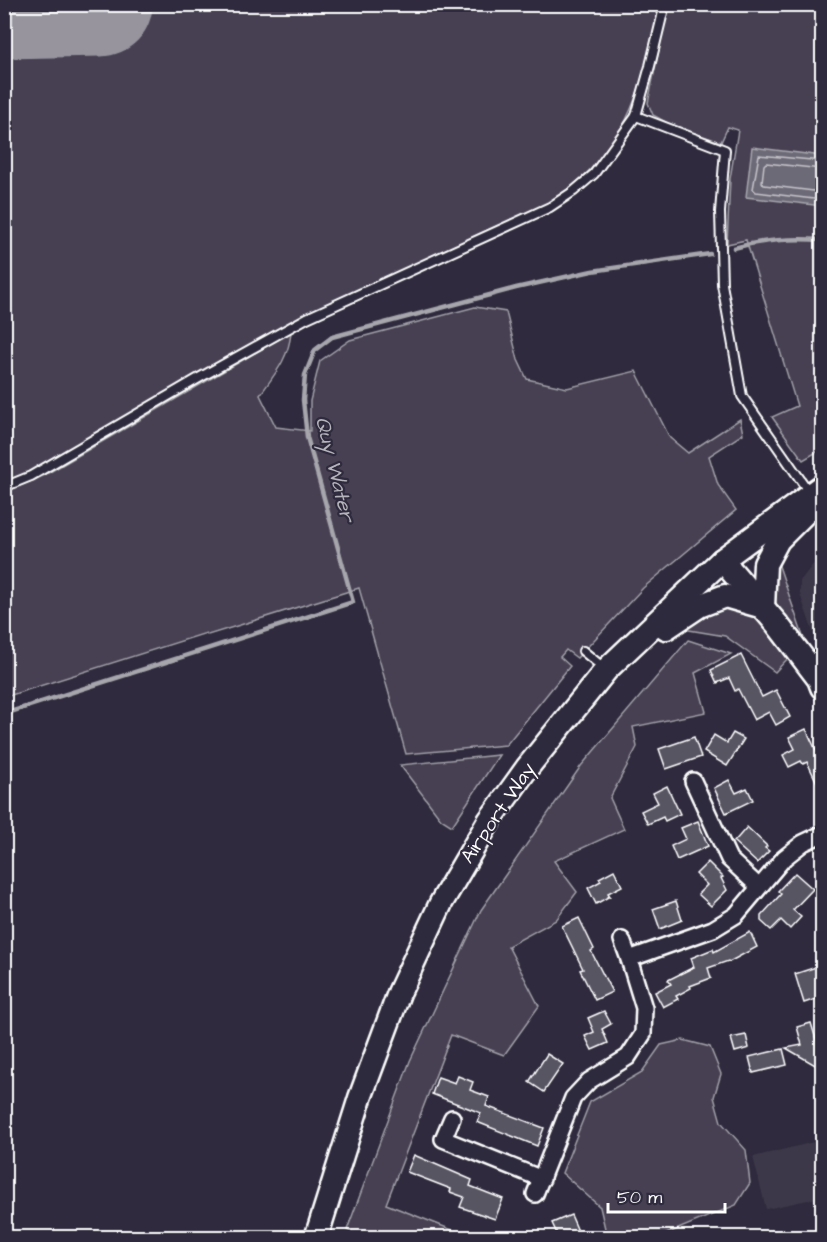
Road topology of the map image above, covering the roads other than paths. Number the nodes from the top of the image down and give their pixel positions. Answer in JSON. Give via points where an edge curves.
{"nodes":[{"id":1,"x":664,"y":4,"type":"edge"},
{"id":2,"x":636,"y":116,"type":"junction"},
{"id":3,"x":4,"y":487,"type":"edge"},
{"id":4,"x":819,"y":492,"type":"edge"},
{"id":5,"x":722,"y":560,"type":"junction"},
{"id":6,"x":763,"y":607,"type":"junction"},
{"id":7,"x":583,"y":651,"type":"dead end"},
{"id":8,"x":606,"y":670,"type":"junction"},
{"id":9,"x":822,"y":687,"type":"edge"},
{"id":10,"x":693,"y":781,"type":"dead end"},
{"id":11,"x":822,"y":834,"type":"edge"},
{"id":12,"x":759,"y":887,"type":"junction"},
{"id":13,"x":622,"y":940,"type":"dead end"},
{"id":14,"x":628,"y":959,"type":"junction"},
{"id":15,"x":452,"y":1118,"type":"dead end"},
{"id":16,"x":542,"y":1179,"type":"junction"},
{"id":17,"x":535,"y":1194,"type":"dead end"},
{"id":18,"x":316,"y":1238,"type":"edge"}],
"edges":[{"from":1,"to":2,"type":"lane"},
{"from":2,"to":3,"type":"lane","via":[[594,174],[550,207],[307,318],[30,476]]},
{"from":2,"to":4,"type":"lane","via":[[725,150],[720,212],[722,284],[742,396]]},
{"from":4,"to":5,"type":"street","name":"Airport Way"},
{"from":4,"to":6,"type":"street","via":[[778,540],[765,564]]},
{"from":5,"to":6,"type":"street"},
{"from":5,"to":8,"type":"street","name":"Airport Way"},
{"from":6,"to":8,"type":"street","via":[[725,597],[699,606]]},
{"from":6,"to":9,"type":"street"},
{"from":7,"to":8,"type":"lane"},
{"from":8,"to":18,"type":"street","name":"Airport Way","via":[[489,821],[441,903],[399,993],[360,1098]]},
{"from":10,"to":12,"type":"street","via":[[729,859]]},
{"from":11,"to":12,"type":"street","via":[[784,858]]},
{"from":12,"to":14,"type":"street","via":[[736,915],[713,929]]},
{"from":13,"to":14,"type":"street"},
{"from":14,"to":16,"type":"street","via":[[644,1008],[643,1034],[628,1057],[589,1081],[573,1098]]},
{"from":15,"to":16,"type":"street","via":[[443,1139]]},
{"from":16,"to":17,"type":"street"}]}
